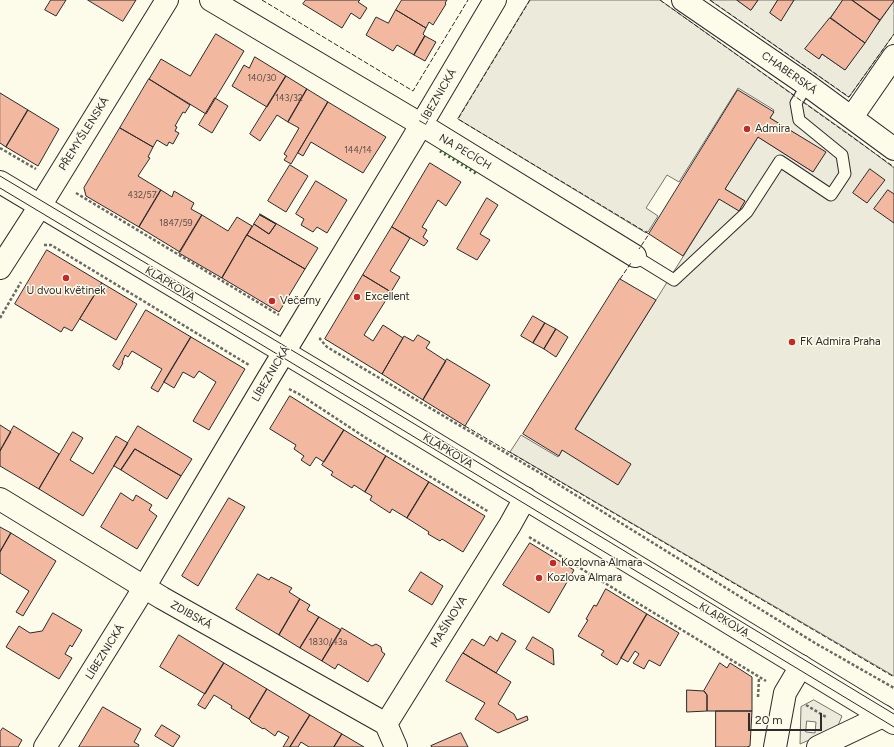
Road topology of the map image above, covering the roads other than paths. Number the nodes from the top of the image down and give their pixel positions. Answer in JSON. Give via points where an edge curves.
{"nodes":[{"id":1,"x":167,"y":0,"type":"edge"},
{"id":2,"x":212,"y":0,"type":"edge"},
{"id":3,"x":495,"y":0,"type":"edge"},
{"id":4,"x":683,"y":0,"type":"edge"},
{"id":5,"x":894,"y":56,"type":"edge"},
{"id":6,"x":806,"y":85,"type":"junction"},
{"id":7,"x":852,"y":117,"type":"junction"},
{"id":8,"x":422,"y":125,"type":"junction"},
{"id":9,"x":894,"y":149,"type":"edge"},
{"id":10,"x":0,"y":182,"type":"edge"},
{"id":11,"x":40,"y":206,"type":"junction"},
{"id":12,"x":635,"y":256,"type":"joint"},
{"id":13,"x":0,"y":268,"type":"edge"},
{"id":14,"x":284,"y":353,"type":"junction"},
{"id":15,"x":525,"y":498,"type":"junction"},
{"id":16,"x":0,"y":499,"type":"edge"},
{"id":17,"x":145,"y":588,"type":"junction"},
{"id":18,"x":801,"y":666,"type":"junction"},
{"id":19,"x":888,"y":719,"type":"edge"},
{"id":20,"x":386,"y":724,"type":"junction"},
{"id":21,"x":46,"y":747,"type":"edge"},
{"id":22,"x":396,"y":747,"type":"edge"},
{"id":23,"x":775,"y":747,"type":"edge"},
{"id":24,"x":818,"y":747,"type":"edge"}],
"edges":[{"from":1,"to":11,"type":"street","name":"PŘEMYŠLENSKÁ"},
{"from":2,"to":8,"type":"street","name":"NA PECÍCH"},
{"from":3,"to":8,"type":"street","name":"LÍBEZNICKÁ"},
{"from":4,"to":6,"type":"street","name":"CHABERSKÁ"},
{"from":5,"to":7,"type":"street"},
{"from":6,"to":7,"type":"street","name":"CHABERSKÁ"},
{"from":6,"to":12,"type":"lane","via":[[796,103],[799,120],[842,155],[845,174],[831,195],[780,161],[747,212],[674,280]]},
{"from":7,"to":9,"type":"street","name":"CHABERSKÁ"},
{"from":8,"to":12,"type":"street","name":"NA PECÍCH"},
{"from":8,"to":14,"type":"street","name":"LÍBEZNICKÁ"},
{"from":10,"to":11,"type":"street","name":"KLAPKOVA"},
{"from":11,"to":13,"type":"street","name":"PŘEMYŠLENSKÁ"},
{"from":11,"to":14,"type":"street","name":"KLAPKOVA"},
{"from":14,"to":15,"type":"street","name":"KLAPKOVA"},
{"from":14,"to":17,"type":"street","name":"LÍBEZNICKÁ"},
{"from":15,"to":18,"type":"street","name":"KLAPKOVA"},
{"from":15,"to":20,"type":"street","name":"MAŠÍNOVA"},
{"from":16,"to":17,"type":"street","name":"ZDIBSKÁ"},
{"from":17,"to":20,"type":"street","name":"ZDIBSKÁ"},
{"from":17,"to":21,"type":"street","name":"LÍBEZNICKÁ"},
{"from":18,"to":19,"type":"street","name":"KLAPKOVA"},
{"from":18,"to":23,"type":"street","via":[[785,693]]},
{"from":19,"to":24,"type":"street","via":[[851,731]]},
{"from":20,"to":22,"type":"street"}]}
